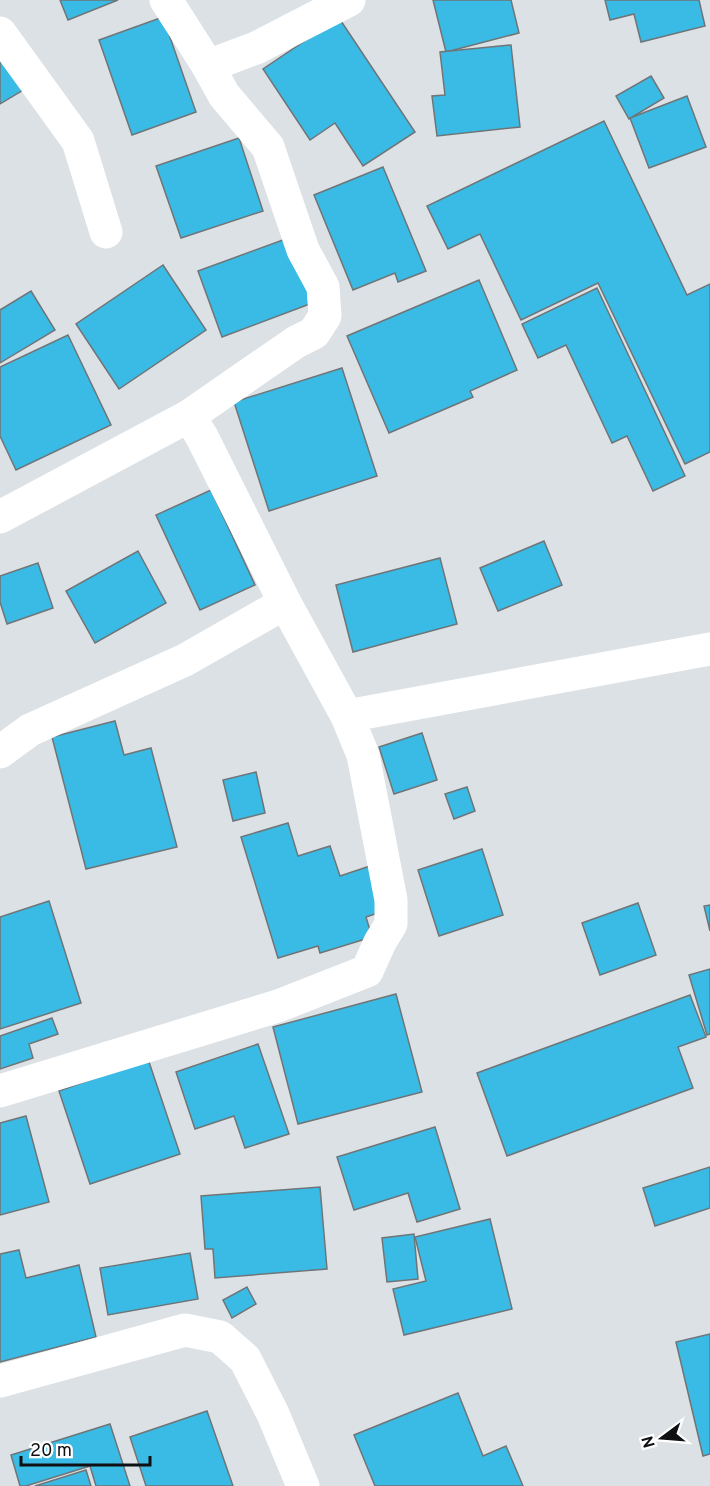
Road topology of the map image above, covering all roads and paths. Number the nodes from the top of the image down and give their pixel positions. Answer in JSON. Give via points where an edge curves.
{"nodes":[{"id":1,"x":166,"y":0,"type":"edge"},
{"id":2,"x":349,"y":0,"type":"edge"},
{"id":3,"x":0,"y":33,"type":"edge"},
{"id":4,"x":208,"y":66,"type":"junction"},
{"id":5,"x":106,"y":232,"type":"dead end"},
{"id":6,"x":189,"y":416,"type":"junction"},
{"id":7,"x":0,"y":517,"type":"edge"},
{"id":8,"x":285,"y":603,"type":"junction"},
{"id":9,"x":710,"y":650,"type":"edge"},
{"id":10,"x":347,"y":716,"type":"junction"},
{"id":11,"x":0,"y":752,"type":"edge"},
{"id":12,"x":0,"y":1090,"type":"edge"},
{"id":13,"x":0,"y":1381,"type":"edge"},
{"id":14,"x":303,"y":1486,"type":"edge"}],
"edges":[{"from":1,"to":4,"type":"street"},
{"from":2,"to":4,"type":"street","via":[[256,48]]},
{"from":3,"to":5,"type":"street","via":[[78,141]]},
{"from":4,"to":6,"type":"street","via":[[224,95],[268,147],[303,250],[323,287],[325,316],[314,333]]},
{"from":6,"to":7,"type":"street"},
{"from":6,"to":8,"type":"street"},
{"from":8,"to":10,"type":"street"},
{"from":8,"to":11,"type":"street","via":[[185,660],[30,730]]},
{"from":9,"to":10,"type":"street"},
{"from":10,"to":12,"type":"street","via":[[363,755],[391,900],[391,924],[367,970],[278,1006]]},
{"from":13,"to":14,"type":"street","via":[[185,1330],[220,1337],[245,1359]]}]}
